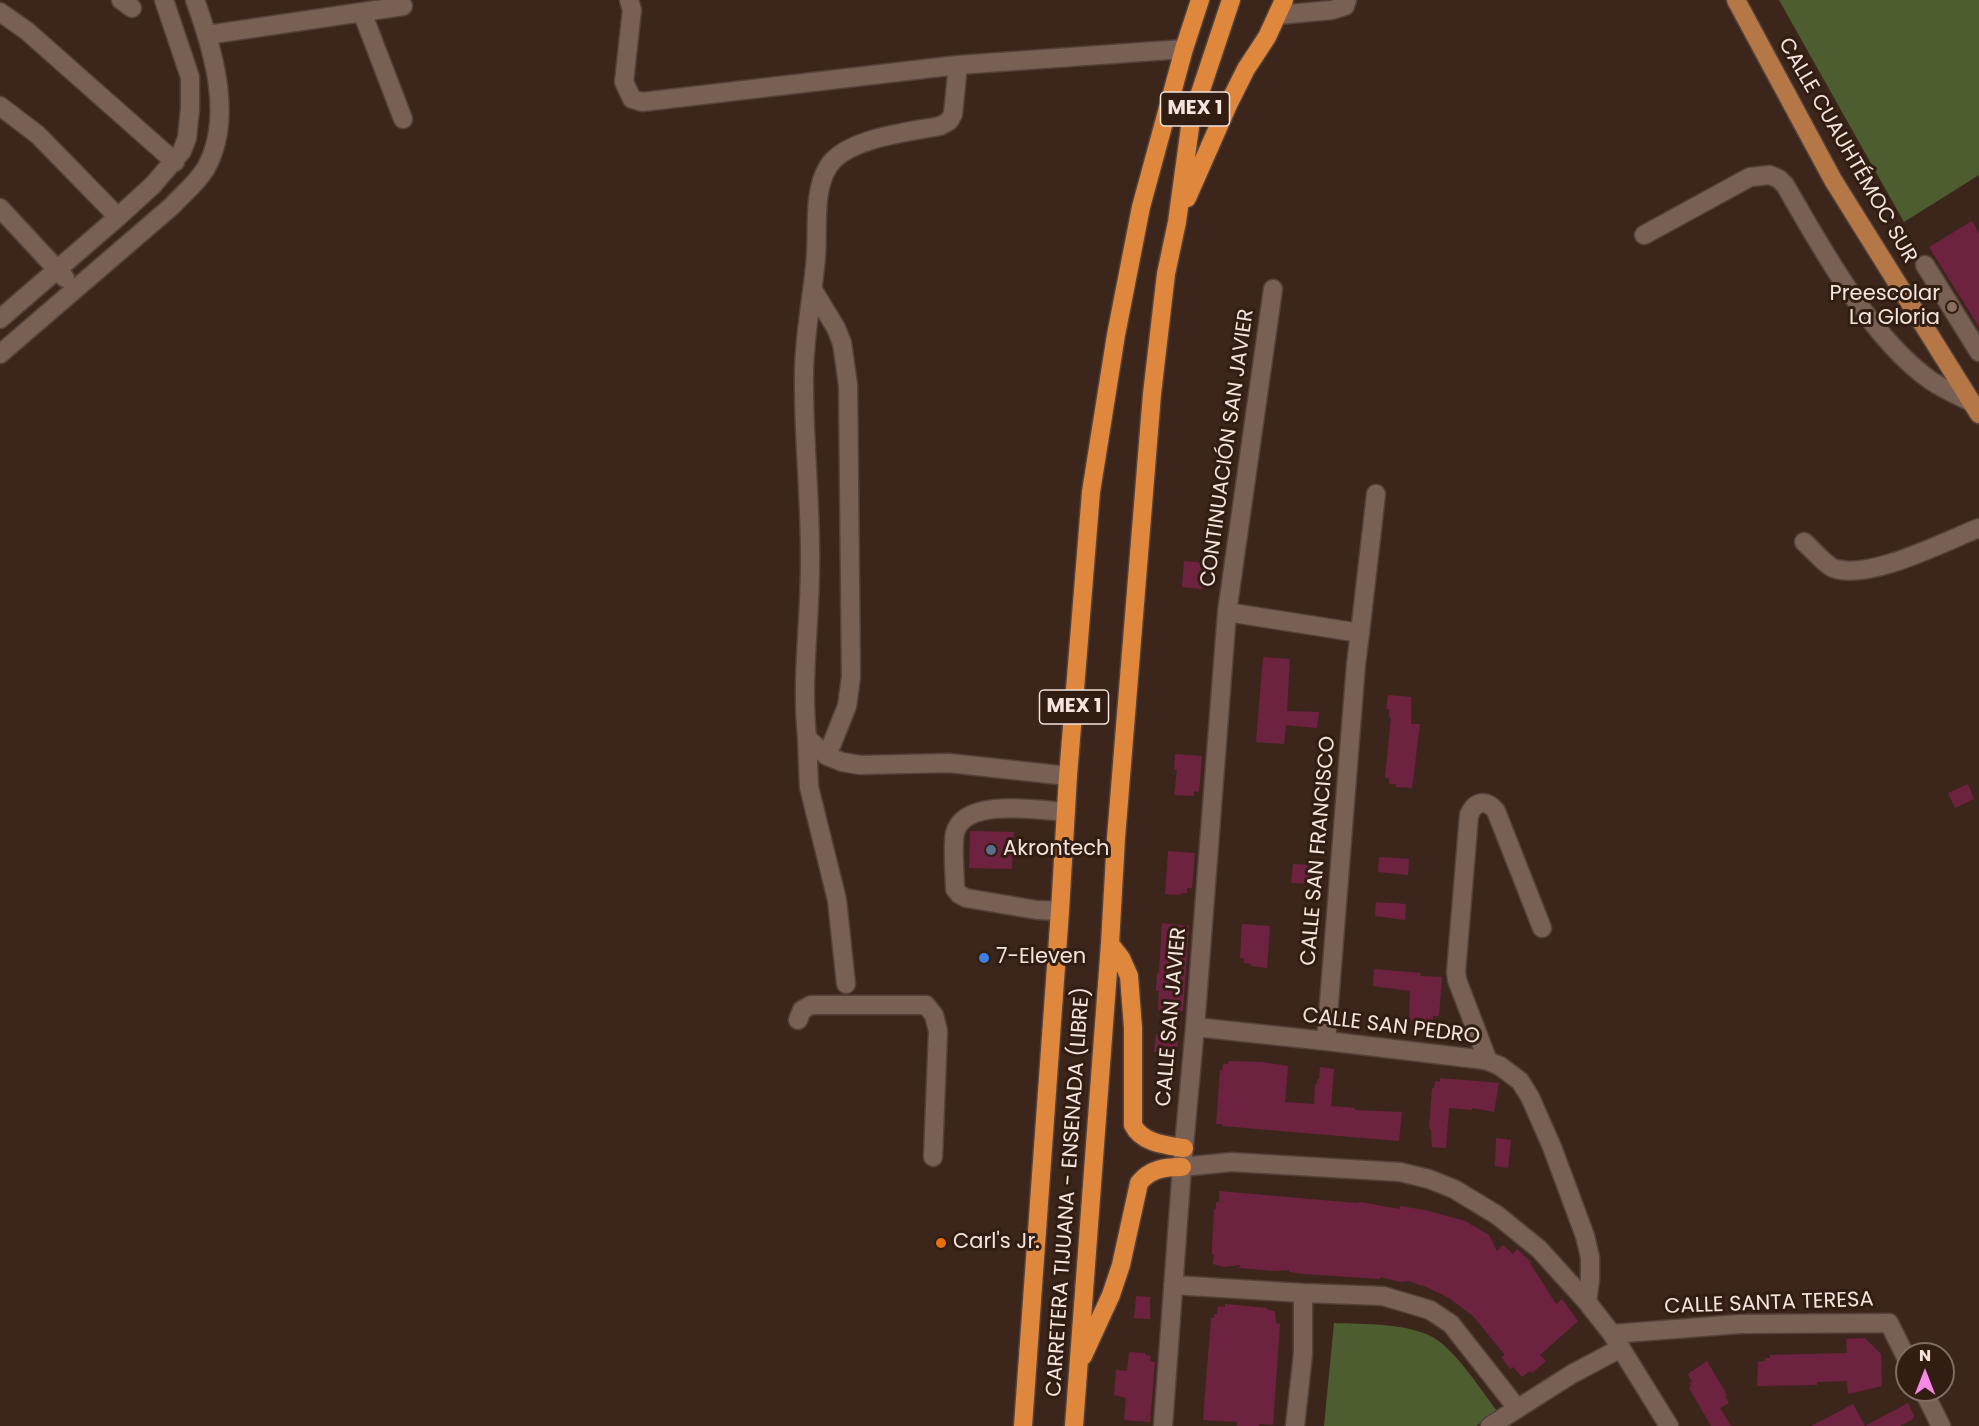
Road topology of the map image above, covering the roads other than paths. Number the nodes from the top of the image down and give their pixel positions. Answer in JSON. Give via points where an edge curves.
{"nodes":[{"id":1,"x":164,"y":0,"type":"edge"},
{"id":2,"x":195,"y":0,"type":"edge"},
{"id":3,"x":629,"y":0,"type":"edge"},
{"id":4,"x":1200,"y":0,"type":"edge"},
{"id":5,"x":1231,"y":0,"type":"edge"},
{"id":6,"x":1347,"y":0,"type":"edge"},
{"id":7,"x":1736,"y":0,"type":"edge"},
{"id":8,"x":402,"y":6,"type":"dead end"},
{"id":9,"x":1281,"y":7,"type":"edge"},
{"id":10,"x":0,"y":12,"type":"edge"},
{"id":11,"x":362,"y":12,"type":"junction"},
{"id":12,"x":207,"y":35,"type":"junction"},
{"id":13,"x":1184,"y":49,"type":"junction"},
{"id":14,"x":958,"y":65,"type":"junction"},
{"id":15,"x":0,"y":106,"type":"edge"},
{"id":16,"x":402,"y":119,"type":"dead end"},
{"id":17,"x":175,"y":162,"type":"junction"},
{"id":18,"x":0,"y":208,"type":"edge"},
{"id":19,"x":118,"y":217,"type":"junction"},
{"id":20,"x":1177,"y":222,"type":"junction"},
{"id":21,"x":1644,"y":235,"type":"dead end"},
{"id":22,"x":1925,"y":265,"type":"dead end"},
{"id":23,"x":57,"y":271,"type":"junction"},
{"id":24,"x":77,"y":289,"type":"junction"},
{"id":25,"x":1273,"y":289,"type":"dead end"},
{"id":26,"x":813,"y":290,"type":"junction"},
{"id":27,"x":0,"y":319,"type":"edge"},
{"id":28,"x":1979,"y":352,"type":"edge"},
{"id":29,"x":0,"y":354,"type":"edge"},
{"id":30,"x":1975,"y":408,"type":"edge"},
{"id":31,"x":1376,"y":494,"type":"dead end"},
{"id":32,"x":1979,"y":528,"type":"edge"},
{"id":33,"x":1804,"y":542,"type":"dead end"},
{"id":34,"x":1227,"y":612,"type":"junction"},
{"id":35,"x":1360,"y":633,"type":"junction"},
{"id":36,"x":807,"y":738,"type":"junction"},
{"id":37,"x":827,"y":756,"type":"junction"},
{"id":38,"x":1068,"y":776,"type":"junction"},
{"id":39,"x":1066,"y":812,"type":"junction"},
{"id":40,"x":1060,"y":911,"type":"junction"},
{"id":41,"x":1542,"y":928,"type":"dead end"},
{"id":42,"x":1110,"y":944,"type":"junction"},
{"id":43,"x":846,"y":984,"type":"dead end"},
{"id":44,"x":798,"y":1020,"type":"dead end"},
{"id":45,"x":1195,"y":1028,"type":"junction"},
{"id":46,"x":1326,"y":1041,"type":"junction"},
{"id":47,"x":1488,"y":1061,"type":"junction"},
{"id":48,"x":1184,"y":1148,"type":"junction"},
{"id":49,"x":933,"y":1157,"type":"dead end"},
{"id":50,"x":1231,"y":1162,"type":"junction"},
{"id":51,"x":1182,"y":1167,"type":"junction"},
{"id":52,"x":1173,"y":1285,"type":"junction"},
{"id":53,"x":1303,"y":1293,"type":"junction"},
{"id":54,"x":1587,"y":1302,"type":"junction"},
{"id":55,"x":1616,"y":1341,"type":"junction"},
{"id":56,"x":1898,"y":1342,"type":"edge"},
{"id":57,"x":1078,"y":1366,"type":"junction"},
{"id":58,"x":1929,"y":1402,"type":"edge"},
{"id":59,"x":1517,"y":1408,"type":"junction"},
{"id":60,"x":1023,"y":1426,"type":"edge"},
{"id":61,"x":1074,"y":1426,"type":"edge"},
{"id":62,"x":1163,"y":1426,"type":"edge"},
{"id":63,"x":1295,"y":1426,"type":"edge"},
{"id":64,"x":1490,"y":1426,"type":"edge"},
{"id":65,"x":1669,"y":1426,"type":"edge"},
{"id":66,"x":1941,"y":1426,"type":"edge"}],
"edges":[{"from":1,"to":17,"type":"street","via":[[190,77],[186,138]]},
{"from":2,"to":12,"type":"street"},
{"from":3,"to":14,"type":"street","via":[[632,10],[624,82],[632,99],[642,102]]},
{"from":4,"to":13,"type":"highway","name":"CARRETERA TIJUANA - ENSENADA (LIBRE)","number":"MEX 1"},
{"from":5,"to":20,"type":"highway","name":"CARRETERA TIJUANA - ENSENADA (LIBRE)","number":"MEX 1","via":[[1191,120]]},
{"from":6,"to":9,"type":"street","via":[[1345,6],[1332,10]]},
{"from":7,"to":30,"type":"main road","name":"CALLE CUAUHTÉMOC SUR","via":[[1833,180]]},
{"from":8,"to":11,"type":"street"},
{"from":9,"to":20,"type":"highway","via":[[1245,69]]},
{"from":10,"to":17,"type":"street","via":[[27,31]]},
{"from":11,"to":12,"type":"street"},
{"from":11,"to":16,"type":"street"},
{"from":12,"to":24,"type":"street","via":[[216,75],[218,133],[205,169],[172,206]]},
{"from":13,"to":14,"type":"street"},
{"from":13,"to":38,"type":"highway","name":"CARRETERA TIJUANA - ENSENADA (LIBRE)","number":"MEX 1","via":[[1141,207],[1101,418],[1089,514]]},
{"from":14,"to":26,"type":"street","via":[[949,121],[852,146],[829,165],[819,186]]},
{"from":15,"to":19,"type":"street","via":[[38,135]]},
{"from":17,"to":19,"type":"street"},
{"from":18,"to":23,"type":"street"},
{"from":19,"to":23,"type":"street"},
{"from":20,"to":42,"type":"highway","name":"CARRETERA TIJUANA - ENSENADA (LIBRE)","number":"MEX 1","via":[[1166,274],[1152,394]]},
{"from":21,"to":30,"type":"street","via":[[1750,177],[1770,175],[1779,179],[1886,339],[1929,380]]},
{"from":22,"to":28,"type":"street"},
{"from":23,"to":24,"type":"street"},
{"from":23,"to":27,"type":"street"},
{"from":24,"to":29,"type":"street"},
{"from":25,"to":34,"type":"street","name":"CONTINUACIÓN SAN JAVIER"},
{"from":26,"to":36,"type":"street","via":[[804,371],[810,533],[804,666]]},
{"from":26,"to":37,"type":"street","via":[[839,335],[848,385],[851,677],[847,706]]},
{"from":31,"to":35,"type":"street","name":"CALLE SAN FRANCISCO"},
{"from":32,"to":33,"type":"street","via":[[1880,567],[1856,572],[1834,569]]},
{"from":34,"to":35,"type":"street"},
{"from":34,"to":45,"type":"street","name":"CALLE SAN JAVIER"},
{"from":35,"to":46,"type":"street","name":"CALLE SAN FRANCISCO"},
{"from":36,"to":37,"type":"street"},
{"from":36,"to":43,"type":"street","via":[[809,787],[837,900]]},
{"from":37,"to":38,"type":"street","via":[[860,765],[950,763]]},
{"from":38,"to":39,"type":"highway","name":"CARRETERA TIJUANA - ENSENADA (LIBRE)","number":"MEX 1"},
{"from":39,"to":40,"type":"highway","name":"CARRETERA TIJUANA - ENSENADA (LIBRE)","number":"MEX 1"},
{"from":39,"to":40,"type":"street","via":[[1009,808],[978,811],[966,816],[955,833],[955,889],[959,894]]},
{"from":40,"to":60,"type":"highway","name":"CARRETERA TIJUANA - ENSENADA (LIBRE)","number":"MEX 1"},
{"from":41,"to":47,"type":"street","via":[[1496,811],[1490,804],[1477,804],[1469,815],[1456,972]]},
{"from":42,"to":48,"type":"highway","via":[[1122,958],[1129,976],[1133,1125],[1149,1140]]},
{"from":42,"to":57,"type":"highway","name":"CARRETERA TIJUANA - ENSENADA (LIBRE)","number":"MEX 1"},
{"from":44,"to":49,"type":"street","via":[[802,1010],[811,1005],[926,1005],[934,1015],[938,1031]]},
{"from":45,"to":46,"type":"street","name":"CALLE SAN PEDRO"},
{"from":45,"to":48,"type":"street","name":"CALLE SAN JAVIER"},
{"from":46,"to":47,"type":"street","name":"CALLE SAN PEDRO"},
{"from":47,"to":54,"type":"street","name":"CALLE SAN PEDRO","via":[[1520,1081],[1552,1147],[1588,1246]]},
{"from":48,"to":50,"type":"street"},
{"from":48,"to":51,"type":"street","name":"CALLE SAN JAVIER"},
{"from":50,"to":51,"type":"street"},
{"from":50,"to":54,"type":"street","via":[[1400,1172],[1429,1179],[1497,1215],[1539,1249]]},
{"from":51,"to":52,"type":"street","name":"CALLE SAN JAVIER"},
{"from":51,"to":57,"type":"highway","via":[[1156,1169],[1138,1183],[1118,1275]]},
{"from":52,"to":53,"type":"street"},
{"from":52,"to":62,"type":"street","name":"CALLE SAN JAVIER"},
{"from":53,"to":59,"type":"street","via":[[1383,1296],[1430,1310],[1451,1324]]},
{"from":53,"to":63,"type":"street","via":[[1303,1354]]},
{"from":54,"to":55,"type":"street"},
{"from":55,"to":56,"type":"street","name":"CALLE SANTA TERESA","via":[[1740,1324],[1889,1323]]},
{"from":55,"to":59,"type":"street"},
{"from":55,"to":65,"type":"street"},
{"from":57,"to":61,"type":"highway","name":"CARRETERA TIJUANA - ENSENADA (LIBRE)","number":"MEX 1"},
{"from":58,"to":66,"type":"street"},
{"from":59,"to":64,"type":"street"}]}
